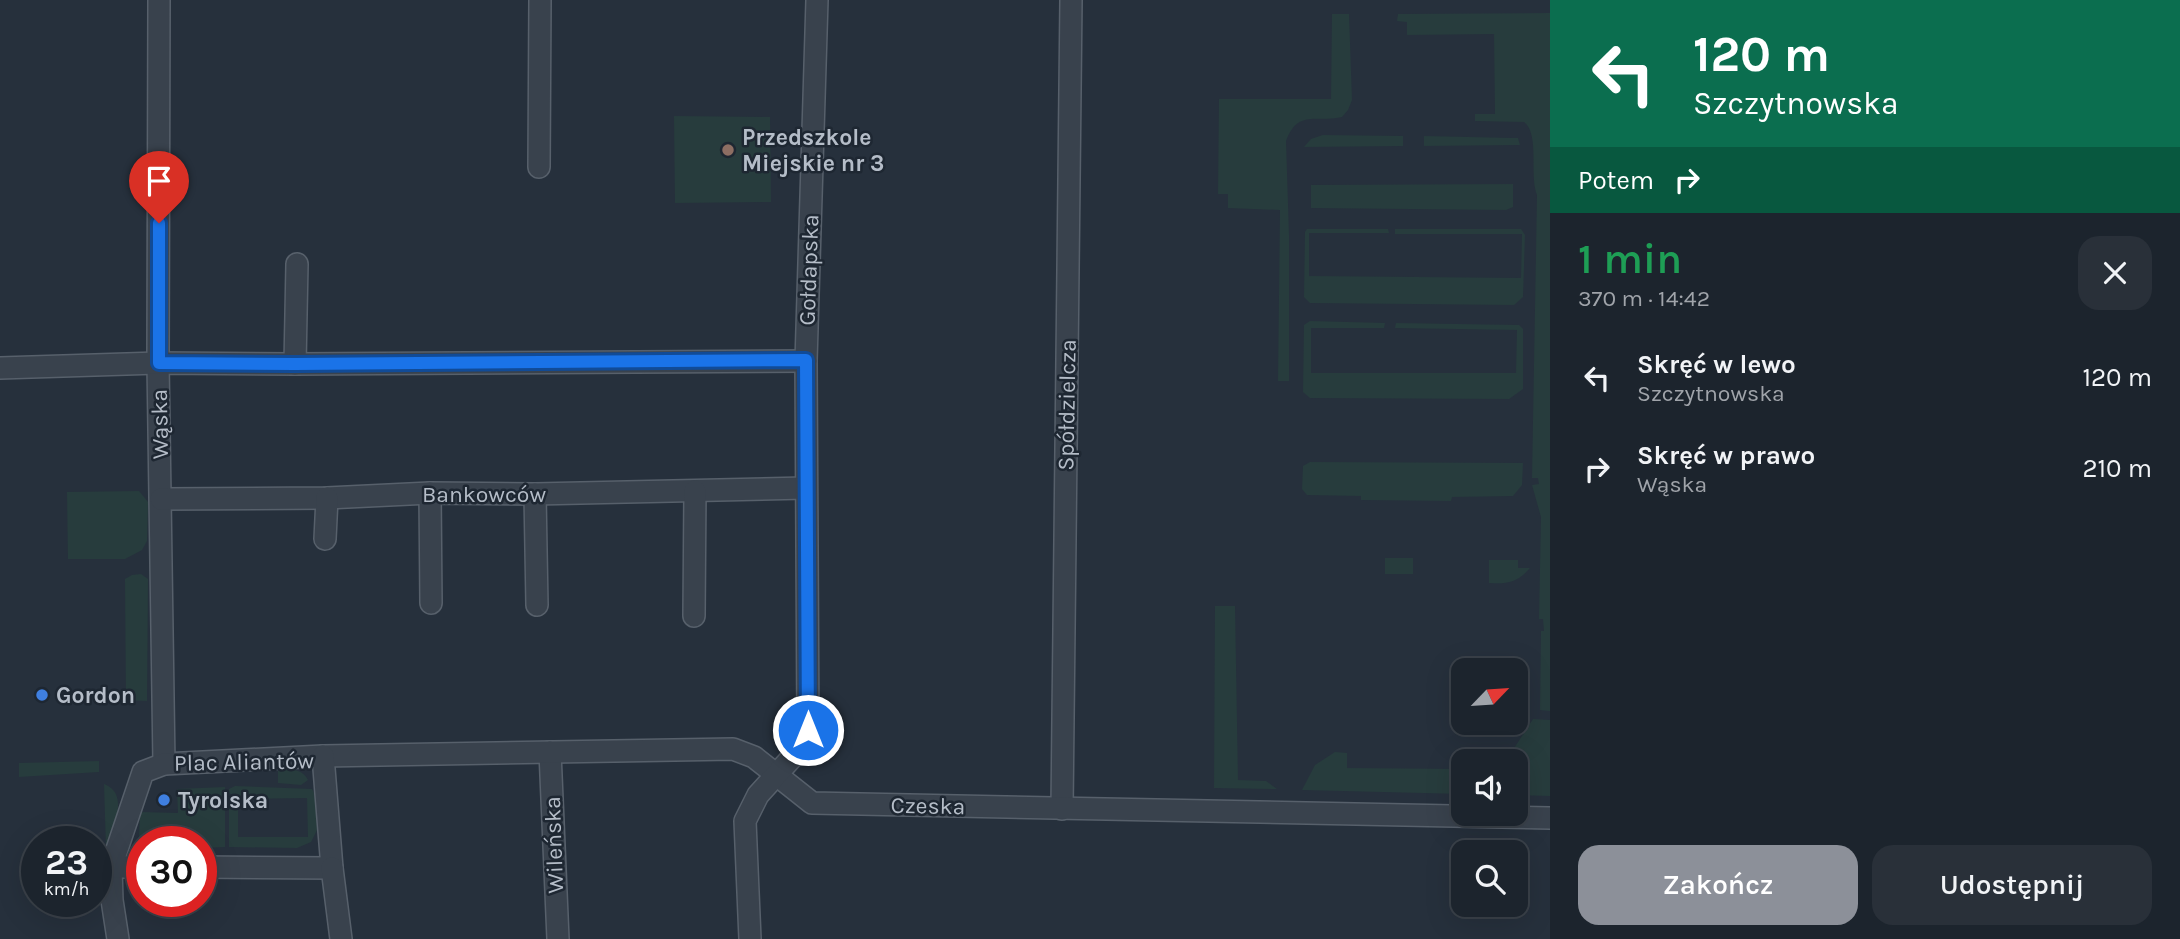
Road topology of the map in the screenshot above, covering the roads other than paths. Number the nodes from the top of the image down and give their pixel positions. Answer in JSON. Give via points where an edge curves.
{"nodes":[{"id":1,"x":159,"y":0,"type":"edge"},
{"id":2,"x":540,"y":0,"type":"edge"},
{"id":3,"x":817,"y":0,"type":"edge"},
{"id":4,"x":1071,"y":0,"type":"edge"},
{"id":5,"x":540,"y":167,"type":"dead end"},
{"id":6,"x":297,"y":264,"type":"dead end"},
{"id":7,"x":806,"y":360,"type":"junction"},
{"id":8,"x":159,"y":363,"type":"junction"},
{"id":9,"x":295,"y":364,"type":"junction"},
{"id":10,"x":0,"y":368,"type":"edge"},
{"id":11,"x":806,"y":488,"type":"junction"},
{"id":12,"x":695,"y":491,"type":"junction"},
{"id":13,"x":430,"y":493,"type":"junction"},
{"id":14,"x":535,"y":494,"type":"junction"},
{"id":15,"x":327,"y":498,"type":"junction"},
{"id":16,"x":161,"y":499,"type":"junction"},
{"id":17,"x":325,"y":539,"type":"dead end"},
{"id":18,"x":431,"y":603,"type":"dead end"},
{"id":19,"x":537,"y":605,"type":"dead end"},
{"id":20,"x":694,"y":616,"type":"dead end"},
{"id":21,"x":550,"y":752,"type":"junction"},
{"id":22,"x":323,"y":756,"type":"junction"},
{"id":23,"x":164,"y":764,"type":"junction"},
{"id":24,"x":777,"y":774,"type":"junction"},
{"id":25,"x":1062,"y":809,"type":"junction"},
{"id":26,"x":1550,"y":818,"type":"edge"},
{"id":27,"x":112,"y":864,"type":"edge"},
{"id":28,"x":217,"y":867,"type":"edge"},
{"id":29,"x":332,"y":868,"type":"junction"},
{"id":30,"x":112,"y":900,"type":"edge"},
{"id":31,"x":118,"y":939,"type":"edge"},
{"id":32,"x":341,"y":939,"type":"edge"},
{"id":33,"x":558,"y":939,"type":"edge"},
{"id":34,"x":750,"y":939,"type":"edge"}],
"edges":[{"from":1,"to":8,"type":"street","name":"Wąska"},
{"from":2,"to":5,"type":"street"},
{"from":3,"to":7,"type":"street","name":"Gołdapska"},
{"from":4,"to":25,"type":"street","name":"Spółdzielcza"},
{"from":6,"to":9,"type":"street"},
{"from":7,"to":9,"type":"street"},
{"from":7,"to":11,"type":"street","name":"Gołdapska"},
{"from":8,"to":9,"type":"street"},
{"from":8,"to":10,"type":"street"},
{"from":8,"to":16,"type":"street","name":"Wąska"},
{"from":11,"to":12,"type":"street","name":"Bankowców"},
{"from":11,"to":24,"type":"street","name":"Gołdapska","via":[[808,730]]},
{"from":12,"to":14,"type":"street","name":"Bankowców"},
{"from":12,"to":20,"type":"street"},
{"from":13,"to":14,"type":"street","name":"Bankowców"},
{"from":13,"to":15,"type":"street","name":"Bankowców"},
{"from":13,"to":18,"type":"street"},
{"from":14,"to":19,"type":"street"},
{"from":15,"to":16,"type":"street","name":"Bankowców"},
{"from":15,"to":17,"type":"street"},
{"from":16,"to":23,"type":"street","name":"Wąska"},
{"from":21,"to":22,"type":"street","name":"Czeska"},
{"from":21,"to":24,"type":"street","name":"Czeska","via":[[733,749]]},
{"from":21,"to":33,"type":"street","name":"Wileńska"},
{"from":22,"to":23,"type":"street","name":"Plac Aliantów"},
{"from":22,"to":29,"type":"street","name":"Plac Aliantów"},
{"from":23,"to":27,"type":"street","name":"Plac Aliantów","via":[[144,772]]},
{"from":24,"to":25,"type":"street","name":"Czeska","via":[[812,803]]},
{"from":24,"to":34,"type":"street","name":"Gołdapska","via":[[758,795],[745,821]]},
{"from":25,"to":26,"type":"street","name":"Czeska"},
{"from":28,"to":29,"type":"street"},
{"from":29,"to":32,"type":"street","name":"Plac Aliantów"},
{"from":30,"to":31,"type":"street"}]}
